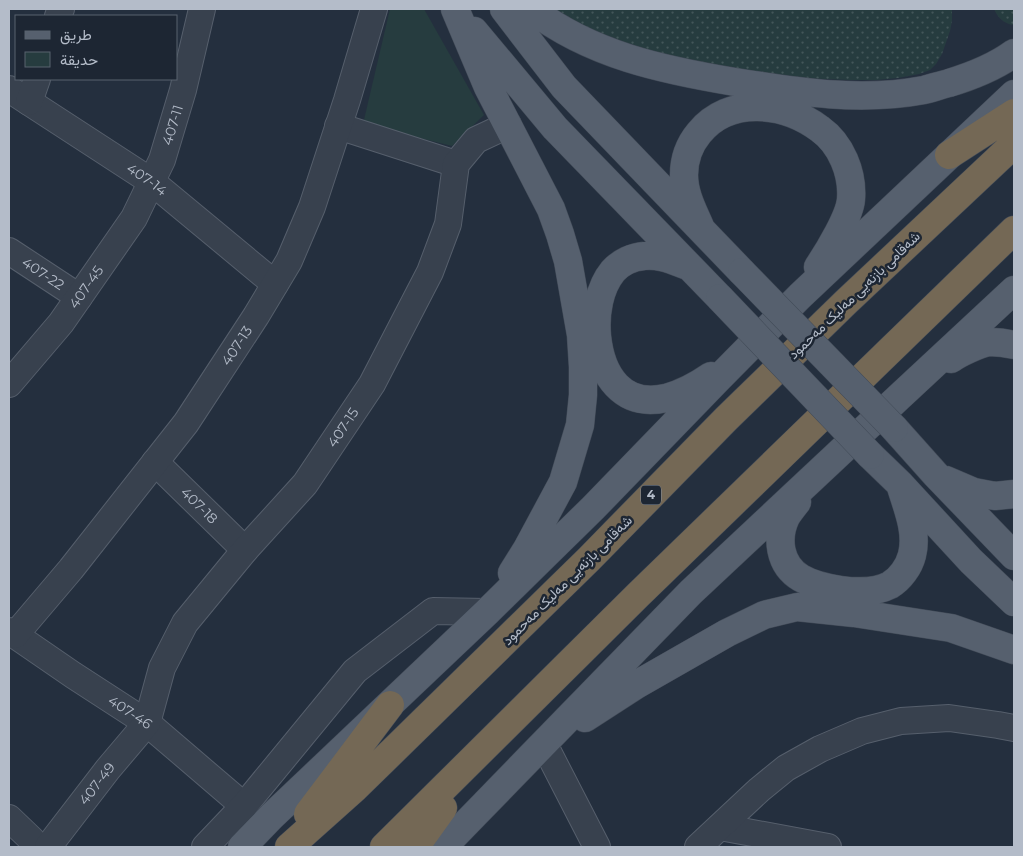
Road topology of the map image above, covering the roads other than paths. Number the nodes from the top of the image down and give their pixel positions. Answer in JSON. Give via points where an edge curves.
{"nodes":[{"id":1,"x":202,"y":9,"type":"edge"},
{"id":2,"x":374,"y":9,"type":"edge"},
{"id":3,"x":455,"y":9,"type":"edge"},
{"id":4,"x":504,"y":9,"type":"edge"},
{"id":5,"x":531,"y":9,"type":"edge"},
{"id":6,"x":1014,"y":53,"type":"edge"},
{"id":7,"x":25,"y":90,"type":"edge"},
{"id":8,"x":1014,"y":94,"type":"edge"},
{"id":9,"x":1014,"y":113,"type":"edge"},
{"id":10,"x":508,"y":125,"type":"junction"},
{"id":11,"x":338,"y":126,"type":"junction"},
{"id":12,"x":1014,"y":144,"type":"edge"},
{"id":13,"x":949,"y":155,"type":"junction"},
{"id":14,"x":456,"y":164,"type":"junction"},
{"id":15,"x":152,"y":182,"type":"junction"},
{"id":16,"x":702,"y":229,"type":"junction"},
{"id":17,"x":1014,"y":230,"type":"edge"},
{"id":18,"x":9,"y":251,"type":"edge"},
{"id":19,"x":691,"y":267,"type":"junction"},
{"id":20,"x":275,"y":284,"type":"junction"},
{"id":21,"x":1014,"y":290,"type":"edge"},
{"id":22,"x":800,"y":296,"type":"junction"},
{"id":23,"x":79,"y":297,"type":"junction"},
{"id":24,"x":1014,"y":345,"type":"edge"},
{"id":25,"x":741,"y":356,"type":"junction"},
{"id":26,"x":9,"y":384,"type":"edge"},
{"id":27,"x":898,"y":398,"type":"junction"},
{"id":28,"x":155,"y":462,"type":"junction"},
{"id":29,"x":819,"y":472,"type":"junction"},
{"id":30,"x":936,"y":475,"type":"junction"},
{"id":31,"x":900,"y":484,"type":"junction"},
{"id":32,"x":1014,"y":494,"type":"edge"},
{"id":33,"x":245,"y":550,"type":"junction"},
{"id":34,"x":1014,"y":556,"type":"edge"},
{"id":35,"x":1014,"y":602,"type":"edge"},
{"id":36,"x":487,"y":612,"type":"junction"},
{"id":37,"x":12,"y":633,"type":"edge"},
{"id":38,"x":1014,"y":650,"type":"edge"},
{"id":39,"x":390,"y":705,"type":"junction"},
{"id":40,"x":147,"y":723,"type":"junction"},
{"id":41,"x":1014,"y":728,"type":"edge"},
{"id":42,"x":495,"y":738,"type":"junction"},
{"id":43,"x":544,"y":744,"type":"junction"},
{"id":44,"x":244,"y":806,"type":"junction"},
{"id":45,"x":9,"y":818,"type":"edge"},
{"id":46,"x":720,"y":827,"type":"junction"},
{"id":47,"x":34,"y":847,"type":"edge"},
{"id":48,"x":48,"y":847,"type":"edge"},
{"id":49,"x":205,"y":847,"type":"edge"},
{"id":50,"x":242,"y":847,"type":"edge"},
{"id":51,"x":283,"y":847,"type":"edge"},
{"id":52,"x":290,"y":847,"type":"edge"},
{"id":53,"x":384,"y":847,"type":"edge"},
{"id":54,"x":415,"y":847,"type":"edge"},
{"id":55,"x":443,"y":847,"type":"edge"},
{"id":56,"x":597,"y":847,"type":"edge"},
{"id":57,"x":698,"y":847,"type":"edge"},
{"id":58,"x":828,"y":847,"type":"edge"}],
"edges":[{"from":1,"to":15,"type":"street","name":"407-11","via":[[178,108]]},
{"from":2,"to":11,"type":"street","name":"407-13"},
{"from":3,"to":10,"type":"main road"},
{"from":3,"to":19,"type":"main road","via":[[554,128]]},
{"from":4,"to":16,"type":"main road","via":[[564,87]]},
{"from":5,"to":6,"type":"main road","via":[[605,51],[651,66],[811,93],[859,96],[924,90],[969,77]]},
{"from":7,"to":15,"type":"street","name":"407-14"},
{"from":8,"to":13,"type":"main road"},
{"from":9,"to":13,"type":"highway"},
{"from":10,"to":14,"type":"street","via":[[476,140]]},
{"from":10,"to":36,"type":"main road","via":[[551,209],[568,262],[581,335],[583,395],[580,425],[563,482],[528,549]]},
{"from":11,"to":14,"type":"street"},
{"from":11,"to":20,"type":"street","name":"407-13","via":[[312,207],[289,261]]},
{"from":12,"to":52,"type":"highway","name":"شەقامی بازنەیی مەلیک مەحمود","number":"4","via":[[839,309],[575,573],[355,788]]},
{"from":13,"to":22,"type":"main road"},
{"from":14,"to":33,"type":"street","name":"407-15","via":[[448,224],[430,272],[372,384],[305,484]]},
{"from":15,"to":20,"type":"street","name":"407-14"},
{"from":15,"to":23,"type":"street","name":"407-45","via":[[134,218]]},
{"from":16,"to":22,"type":"main road","via":[[687,196],[684,165],[691,144],[705,126],[726,112],[762,107],[795,115],[821,129],[846,162],[851,200],[844,222]]},
{"from":16,"to":30,"type":"main road","bridge":true},
{"from":17,"to":42,"type":"highway"},
{"from":18,"to":23,"type":"street","name":"407-22"},
{"from":19,"to":25,"type":"main road","via":[[668,258],[644,256],[622,263],[614,270],[602,292],[596,316],[600,355],[608,376],[615,385],[634,396],[667,398],[699,384]]},
{"from":19,"to":31,"type":"main road","bridge":true},
{"from":20,"to":28,"type":"street","name":"407-13","via":[[186,423]]},
{"from":21,"to":27,"type":"main road"},
{"from":22,"to":25,"type":"main road"},
{"from":23,"to":26,"type":"street","name":"407-45"},
{"from":24,"to":27,"type":"main road","via":[[988,342],[958,353]]},
{"from":25,"to":36,"type":"main road"},
{"from":27,"to":29,"type":"main road"},
{"from":28,"to":33,"type":"street","name":"407-18"},
{"from":28,"to":37,"type":"street","name":"407-13","via":[[71,569]]},
{"from":29,"to":31,"type":"main road","via":[[786,516],[781,530],[781,550],[790,569],[799,577],[828,588],[876,590],[899,578],[908,566],[914,542],[913,528]]},
{"from":29,"to":43,"type":"main road","via":[[691,592]]},
{"from":30,"to":32,"type":"main road","via":[[974,492],[995,496]]},
{"from":30,"to":34,"type":"main road"},
{"from":31,"to":35,"type":"main road"},
{"from":33,"to":40,"type":"street","name":"407-15","via":[[184,623],[162,668]]},
{"from":36,"to":39,"type":"main road"},
{"from":36,"to":44,"type":"street","via":[[433,612],[355,671]]},
{"from":37,"to":40,"type":"street","name":"407-46"},
{"from":38,"to":43,"type":"main road","via":[[951,628],[797,607],[764,615],[727,633],[636,685]]},
{"from":39,"to":50,"type":"main road"},
{"from":39,"to":51,"type":"highway"},
{"from":40,"to":44,"type":"street","name":"407-46"},
{"from":40,"to":48,"type":"street","name":"407-49"},
{"from":41,"to":46,"type":"street","via":[[949,718],[901,721],[862,731],[786,768]]},
{"from":42,"to":53,"type":"highway"},
{"from":42,"to":54,"type":"highway"},
{"from":43,"to":55,"type":"main road"},
{"from":43,"to":56,"type":"street"},
{"from":44,"to":49,"type":"street"},
{"from":45,"to":47,"type":"street","via":[[32,840]]},
{"from":46,"to":57,"type":"street"},
{"from":46,"to":58,"type":"street"}]}
